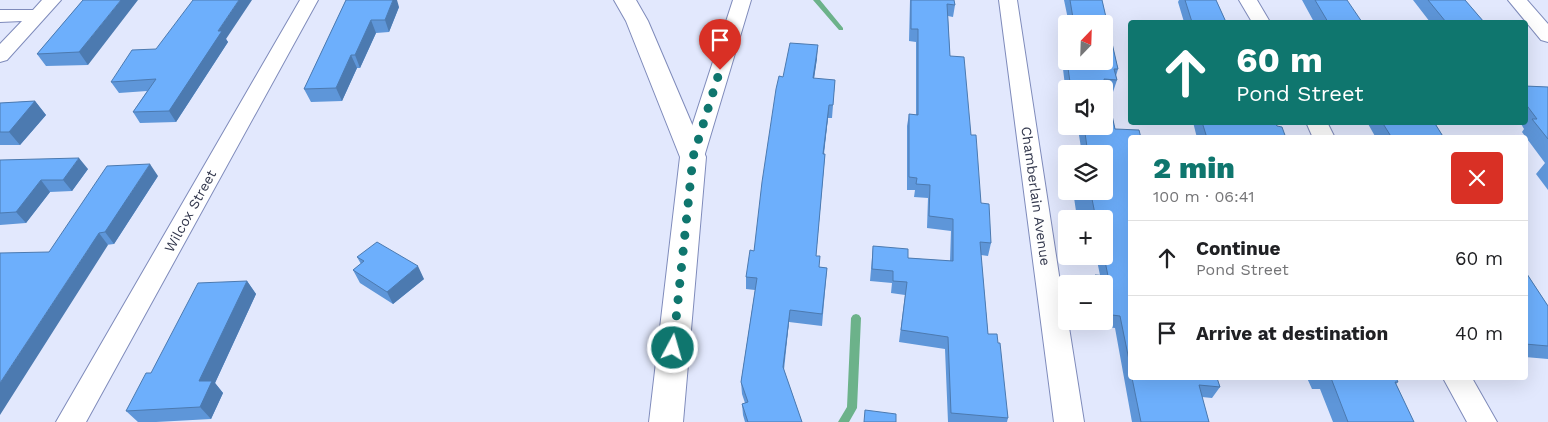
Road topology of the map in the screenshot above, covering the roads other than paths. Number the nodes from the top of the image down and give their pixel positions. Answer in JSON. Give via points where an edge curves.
{"nodes":[{"id":1,"x":52,"y":0,"type":"edge"},
{"id":2,"x":309,"y":0,"type":"edge"},
{"id":3,"x":625,"y":0,"type":"edge"},
{"id":4,"x":742,"y":0,"type":"edge"},
{"id":5,"x":1008,"y":0,"type":"edge"},
{"id":6,"x":1248,"y":0,"type":"edge"},
{"id":7,"x":1517,"y":0,"type":"edge"},
{"id":8,"x":38,"y":15,"type":"junction"},
{"id":9,"x":0,"y":16,"type":"edge"},
{"id":10,"x":1260,"y":20,"type":"edge"},
{"id":11,"x":1548,"y":36,"type":"edge"},
{"id":12,"x":0,"y":56,"type":"edge"},
{"id":13,"x":693,"y":157,"type":"junction"},
{"id":14,"x":1459,"y":380,"type":"edge"},
{"id":15,"x":71,"y":422,"type":"edge"},
{"id":16,"x":666,"y":422,"type":"edge"},
{"id":17,"x":1069,"y":422,"type":"edge"},
{"id":18,"x":1482,"y":422,"type":"edge"}],
"edges":[{"from":1,"to":8,"type":"street"},
{"from":2,"to":15,"type":"street","name":"Wilcox Street"},
{"from":3,"to":13,"type":"street","via":[[637,21]]},
{"from":4,"to":13,"type":"street"},
{"from":5,"to":17,"type":"street","name":"Chamberlain Avenue"},
{"from":6,"to":10,"type":"street"},
{"from":7,"to":11,"type":"street"},
{"from":8,"to":9,"type":"street"},
{"from":8,"to":12,"type":"street"},
{"from":13,"to":16,"type":"street"},
{"from":14,"to":18,"type":"street"}]}
